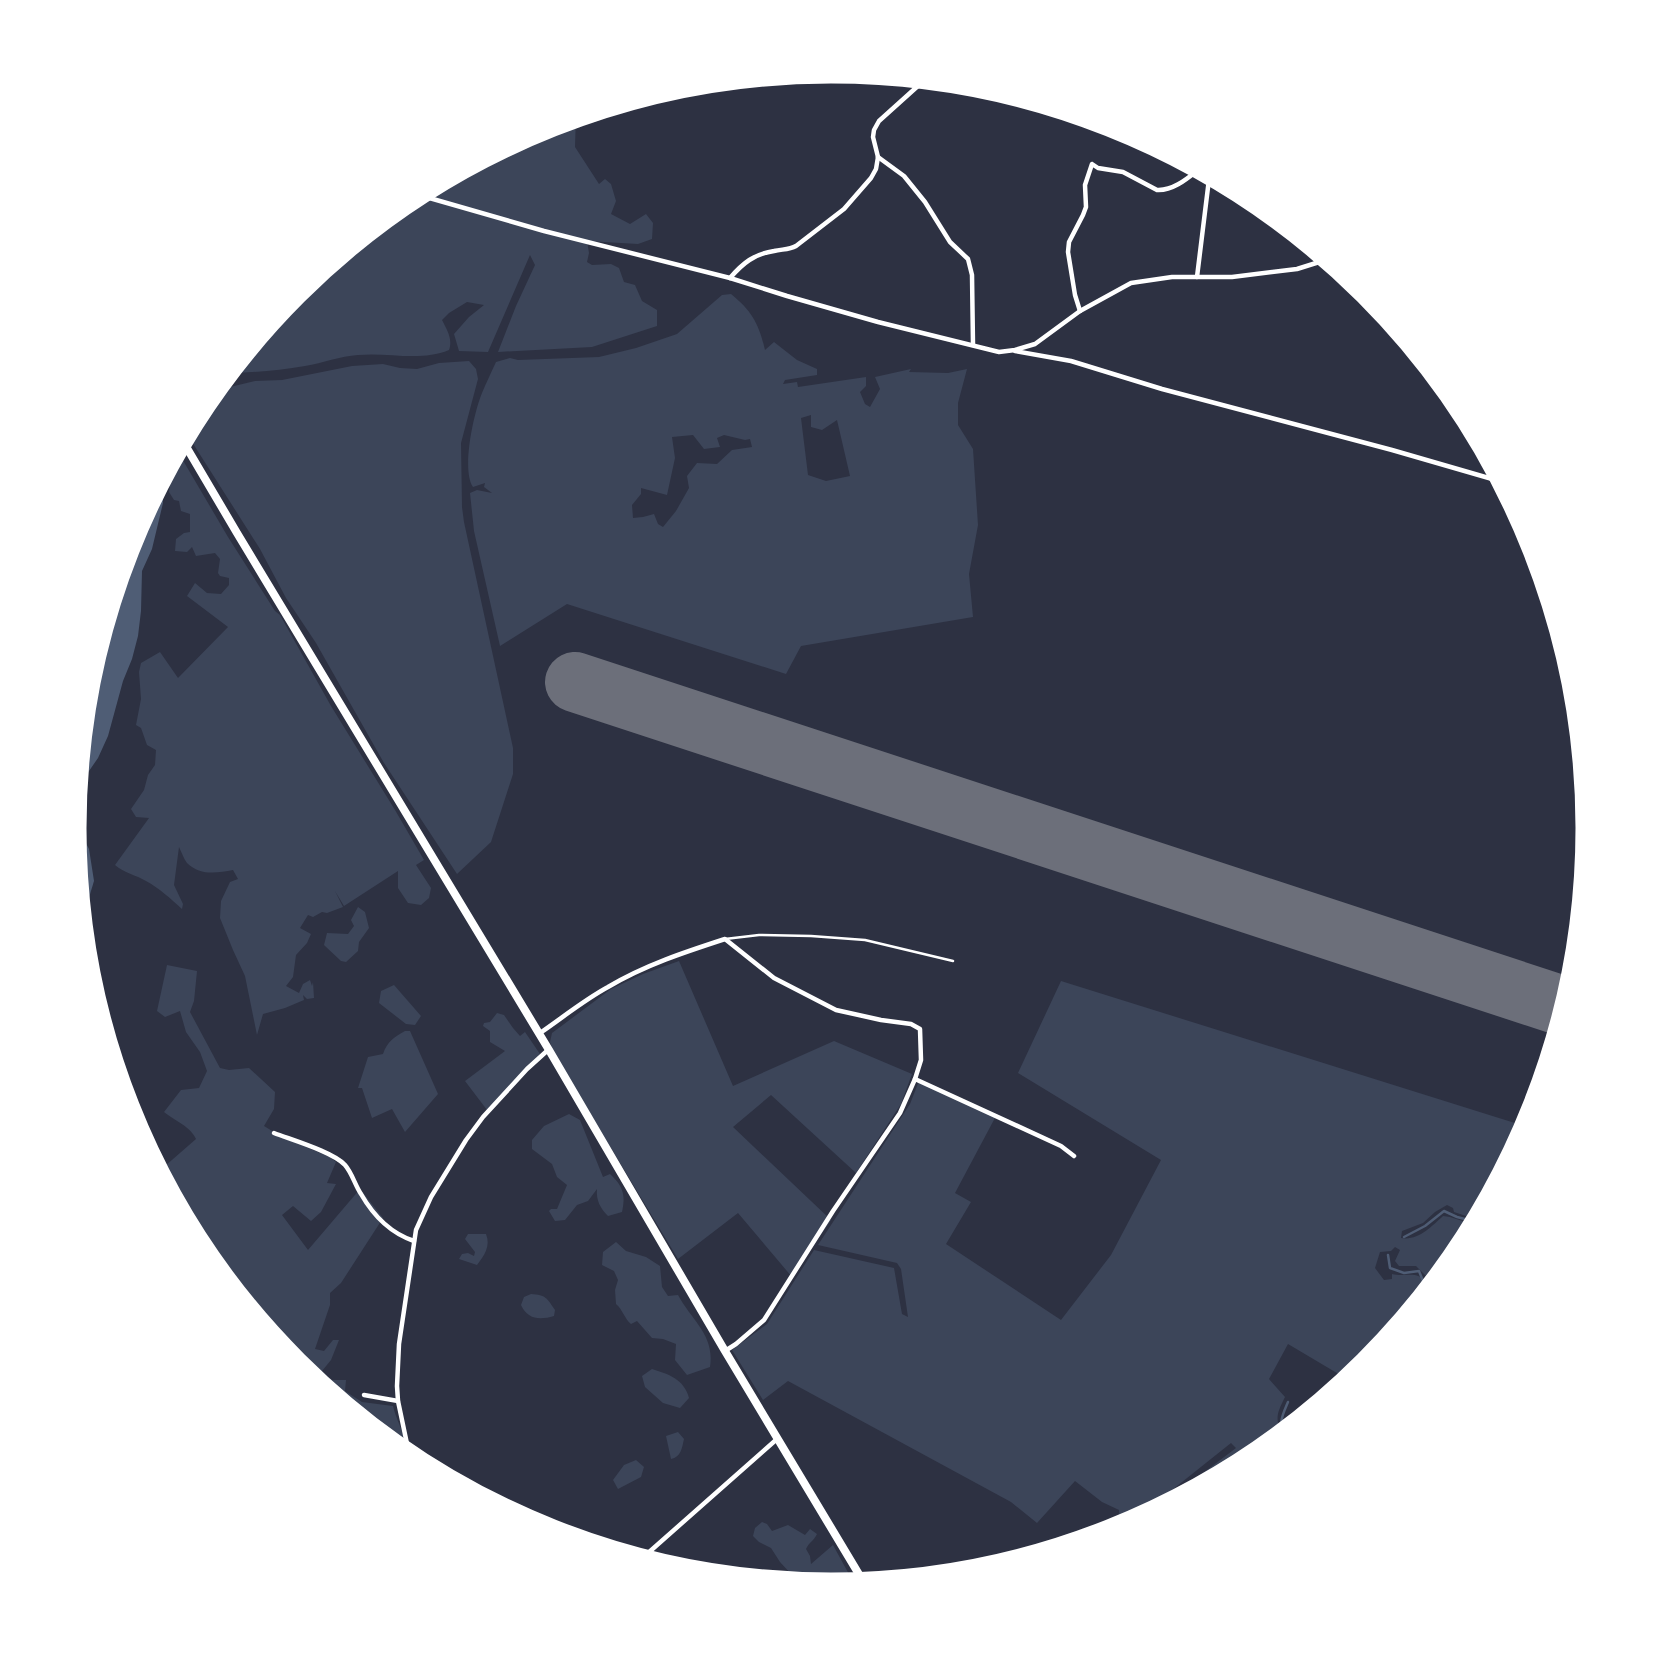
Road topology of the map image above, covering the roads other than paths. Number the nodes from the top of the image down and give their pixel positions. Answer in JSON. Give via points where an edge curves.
{"nodes":[{"id":1,"x":920,"y":84,"type":"edge"},
{"id":2,"x":878,"y":157,"type":"junction"},
{"id":3,"x":1194,"y":173,"type":"edge"},
{"id":4,"x":1209,"y":181,"type":"edge"},
{"id":5,"x":427,"y":197,"type":"edge"},
{"id":6,"x":1321,"y":261,"type":"edge"},
{"id":7,"x":1197,"y":277,"type":"junction"},
{"id":8,"x":730,"y":278,"type":"junction"},
{"id":9,"x":1080,"y":311,"type":"junction"},
{"id":10,"x":973,"y":345,"type":"junction"},
{"id":11,"x":1014,"y":351,"type":"junction"},
{"id":12,"x":187,"y":447,"type":"edge"},
{"id":13,"x":1494,"y":479,"type":"edge"},
{"id":14,"x":725,"y":939,"type":"junction"},
{"id":15,"x":953,"y":961,"type":"dead end"},
{"id":16,"x":539,"y":1034,"type":"junction"},
{"id":17,"x":548,"y":1050,"type":"junction"},
{"id":18,"x":915,"y":1079,"type":"junction"},
{"id":19,"x":274,"y":1133,"type":"dead end"},
{"id":20,"x":1074,"y":1156,"type":"dead end"},
{"id":21,"x":414,"y":1241,"type":"junction"},
{"id":22,"x":725,"y":1351,"type":"junction"},
{"id":23,"x":364,"y":1395,"type":"dead end"},
{"id":24,"x":398,"y":1401,"type":"junction"},
{"id":25,"x":778,"y":1438,"type":"junction"},
{"id":26,"x":408,"y":1446,"type":"edge"},
{"id":27,"x":648,"y":1554,"type":"edge"},
{"id":28,"x":860,"y":1576,"type":"edge"}],
"edges":[{"from":1,"to":2,"type":"street","via":[[879,121],[873,137]]},
{"from":2,"to":8,"type":"street","via":[[871,178],[826,224],[792,248],[753,257]]},
{"from":2,"to":10,"type":"street","via":[[904,176],[950,242],[968,259]]},
{"from":3,"to":9,"type":"street","via":[[1163,191],[1123,172],[1092,164],[1085,185],[1086,207],[1068,252]]},
{"from":4,"to":7,"type":"street"},
{"from":5,"to":8,"type":"street"},
{"from":6,"to":7,"type":"street","via":[[1297,269]]},
{"from":7,"to":9,"type":"street","via":[[1131,284]]},
{"from":8,"to":10,"type":"street"},
{"from":9,"to":11,"type":"street","via":[[1035,344]]},
{"from":10,"to":11,"type":"street"},
{"from":11,"to":13,"type":"street","via":[[1071,361]]},
{"from":12,"to":16,"type":"highway"},
{"from":14,"to":15,"type":"lane","via":[[759,935],[865,940]]},
{"from":14,"to":16,"type":"street","via":[[642,969]]},
{"from":14,"to":18,"type":"street","via":[[774,978],[836,1010],[920,1029],[921,1060]]},
{"from":16,"to":17,"type":"highway"},
{"from":17,"to":21,"type":"street","via":[[466,1140],[431,1197]]},
{"from":17,"to":22,"type":"highway"},
{"from":18,"to":20,"type":"street"},
{"from":18,"to":22,"type":"street","via":[[900,1113],[764,1320]]},
{"from":19,"to":21,"type":"street","via":[[339,1160],[380,1220]]},
{"from":21,"to":24,"type":"street","via":[[399,1344]]},
{"from":22,"to":25,"type":"highway"},
{"from":23,"to":24,"type":"street"},
{"from":24,"to":26,"type":"street"},
{"from":25,"to":27,"type":"street"},
{"from":25,"to":28,"type":"highway"}]}
